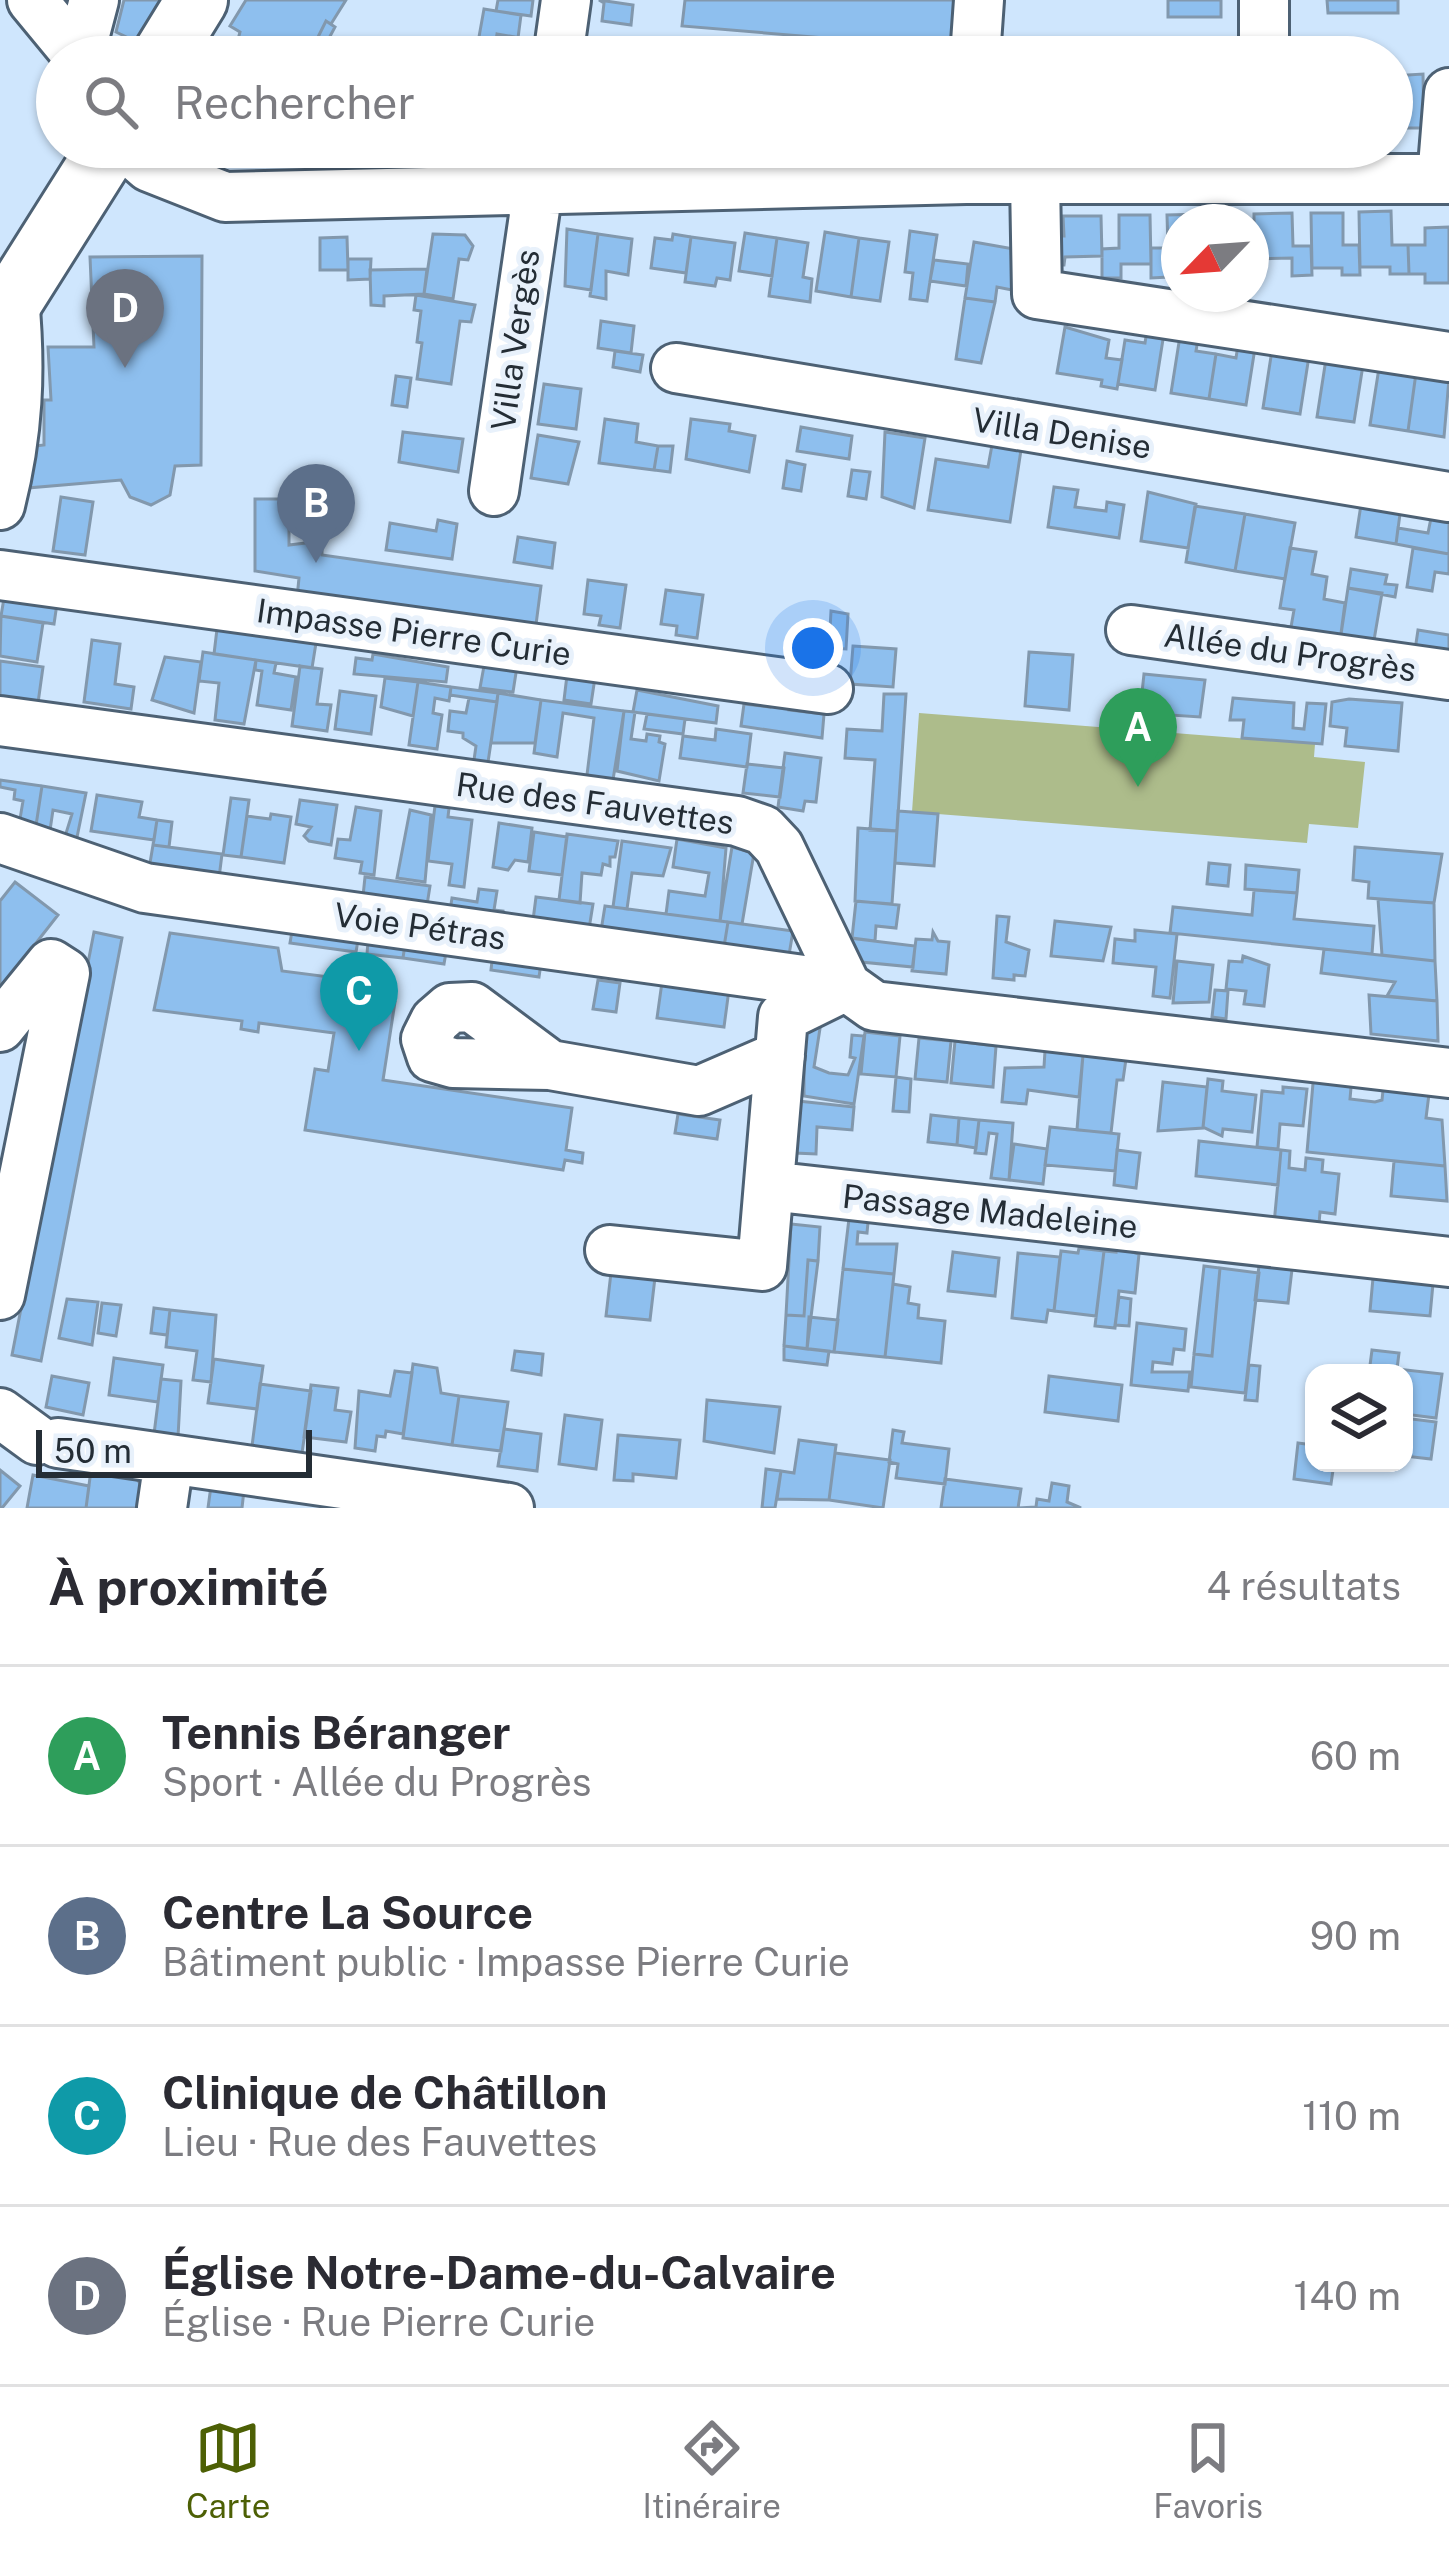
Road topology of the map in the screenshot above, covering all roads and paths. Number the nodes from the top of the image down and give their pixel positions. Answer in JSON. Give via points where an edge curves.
{"nodes":[{"id":1,"x":32,"y":0,"type":"edge"},
{"id":2,"x":94,"y":0,"type":"edge"},
{"id":3,"x":196,"y":0,"type":"edge"},
{"id":4,"x":566,"y":0,"type":"edge"},
{"id":5,"x":979,"y":0,"type":"edge"},
{"id":6,"x":1264,"y":0,"type":"edge"},
{"id":7,"x":62,"y":36,"type":"edge"},
{"id":8,"x":85,"y":36,"type":"edge"},
{"id":9,"x":175,"y":36,"type":"edge"},
{"id":10,"x":561,"y":36,"type":"edge"},
{"id":11,"x":976,"y":36,"type":"edge"},
{"id":12,"x":1264,"y":36,"type":"edge"},
{"id":13,"x":1449,"y":93,"type":"edge"},
{"id":14,"x":96,"y":168,"type":"edge"},
{"id":15,"x":152,"y":168,"type":"edge"},
{"id":16,"x":206,"y":168,"type":"edge"},
{"id":17,"x":541,"y":168,"type":"edge"},
{"id":18,"x":988,"y":168,"type":"edge"},
{"id":19,"x":1197,"y":168,"type":"edge"},
{"id":20,"x":1325,"y":168,"type":"edge"},
{"id":21,"x":1446,"y":178,"type":"edge"},
{"id":22,"x":1035,"y":180,"type":"junction"},
{"id":23,"x":225,"y":197,"type":"junction"},
{"id":24,"x":7,"y":309,"type":"edge"},
{"id":25,"x":1449,"y":357,"type":"edge"},
{"id":26,"x":676,"y":368,"type":"dead end"},
{"id":27,"x":494,"y":491,"type":"dead end"},
{"id":28,"x":1449,"y":497,"type":"edge"},
{"id":29,"x":0,"y":505,"type":"edge"},
{"id":30,"x":0,"y":575,"type":"edge"},
{"id":31,"x":1131,"y":630,"type":"dead end"},
{"id":32,"x":1449,"y":675,"type":"edge"},
{"id":33,"x":827,"y":689,"type":"dead end"},
{"id":34,"x":0,"y":722,"type":"edge"},
{"id":35,"x":0,"y":838,"type":"edge"},
{"id":36,"x":846,"y":986,"type":"junction"},
{"id":37,"x":0,"y":1027,"type":"edge"},
{"id":38,"x":780,"y":1056,"type":"junction"},
{"id":39,"x":550,"y":1066,"type":"dead end"},
{"id":40,"x":1449,"y":1073,"type":"edge"},
{"id":41,"x":769,"y":1186,"type":"junction"},
{"id":42,"x":610,"y":1250,"type":"dead end"},
{"id":43,"x":1449,"y":1262,"type":"edge"},
{"id":44,"x":0,"y":1295,"type":"edge"},
{"id":45,"x":32,"y":1432,"type":"edge"},
{"id":46,"x":169,"y":1460,"type":"junction"},
{"id":47,"x":162,"y":1508,"type":"edge"},
{"id":48,"x":509,"y":1508,"type":"edge"}],
"edges":[{"from":1,"to":7,"type":"street"},
{"from":2,"to":8,"type":"street"},
{"from":3,"to":9,"type":"main road"},
{"from":4,"to":10,"type":"street"},
{"from":5,"to":11,"type":"street"},
{"from":6,"to":12,"type":"street"},
{"from":13,"to":21,"type":"street"},
{"from":14,"to":24,"type":"main road"},
{"from":15,"to":23,"type":"street"},
{"from":16,"to":23,"type":"street"},
{"from":17,"to":23,"type":"street"},
{"from":17,"to":27,"type":"street","name":"Villa Vergès"},
{"from":18,"to":22,"type":"street"},
{"from":19,"to":22,"type":"street"},
{"from":20,"to":21,"type":"street"},
{"from":22,"to":25,"type":"street","via":[[1037,294]]},
{"from":24,"to":29,"type":"street","via":[[21,367]]},
{"from":26,"to":28,"type":"street","name":"Villa Denise"},
{"from":30,"to":33,"type":"street","name":"Impasse Pierre Curie"},
{"from":31,"to":32,"type":"street","name":"Allée du Progrès"},
{"from":34,"to":36,"type":"street","name":"Rue des Fauvettes","via":[[737,821],[763,830],[779,848]]},
{"from":35,"to":36,"type":"street","name":"Voie Pétras","via":[[145,888]]},
{"from":36,"to":38,"type":"street","via":[[783,1017]]},
{"from":36,"to":40,"type":"street","via":[[874,1006]]},
{"from":37,"to":44,"type":"street","via":[[51,964],[65,973]]},
{"from":38,"to":39,"type":"street","via":[[699,1091]]},
{"from":38,"to":41,"type":"street"},
{"from":41,"to":42,"type":"street","via":[[762,1266]]},
{"from":41,"to":43,"type":"street","name":"Passage Madeleine"},
{"from":45,"to":46,"type":"street"},
{"from":46,"to":47,"type":"street"},
{"from":46,"to":48,"type":"street"}]}
